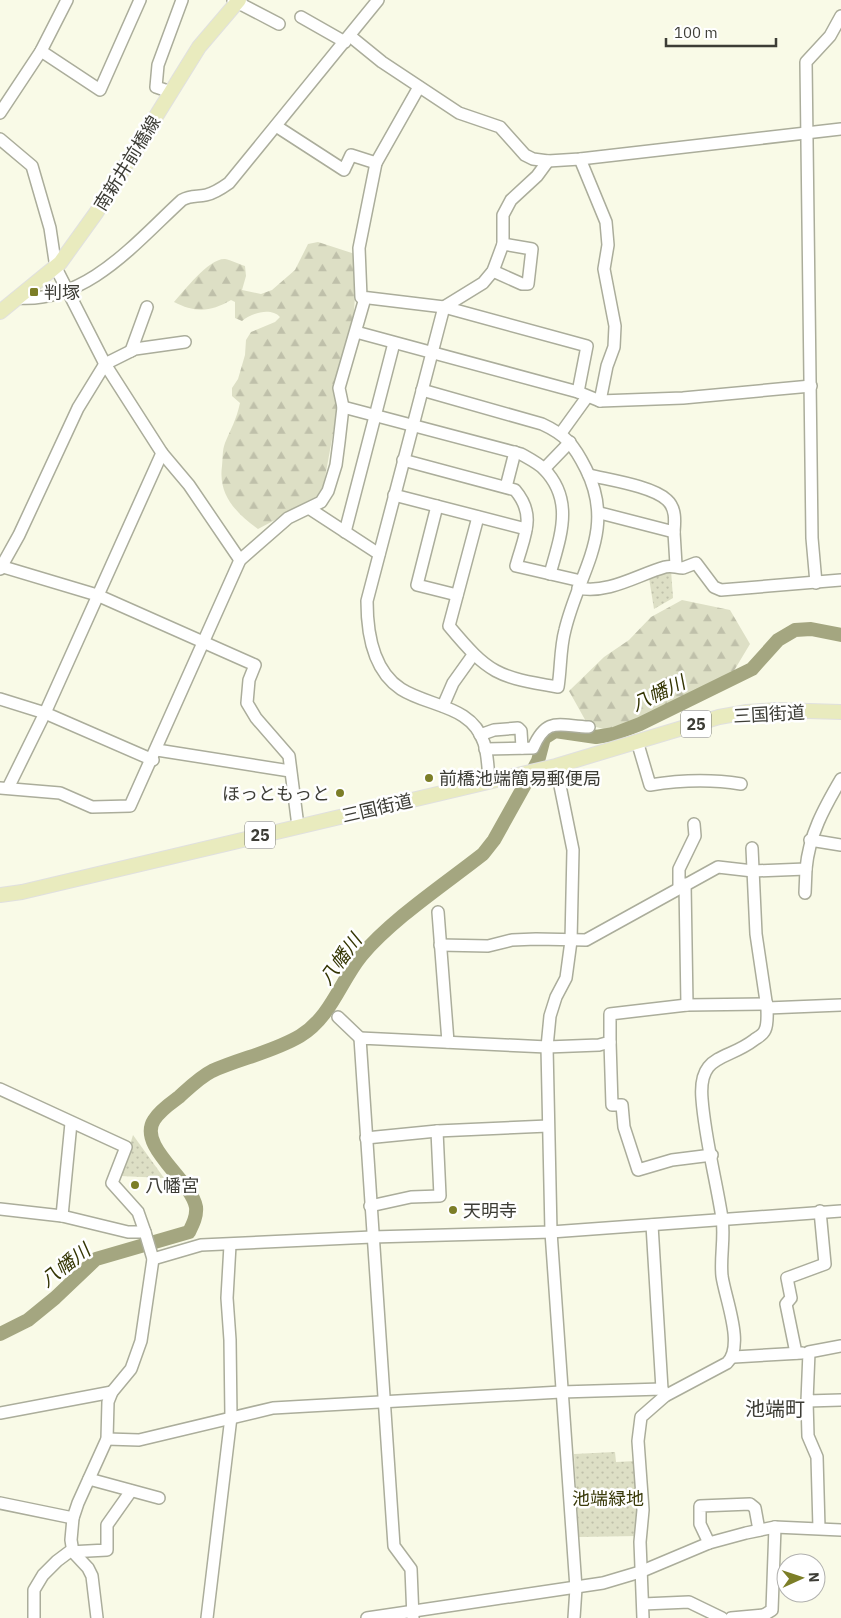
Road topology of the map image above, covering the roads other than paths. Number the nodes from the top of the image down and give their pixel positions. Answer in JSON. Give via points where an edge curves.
{"nodes":[{"id":1,"x":68,"y":0,"type":"edge"},
{"id":2,"x":140,"y":0,"type":"edge"},
{"id":3,"x":182,"y":0,"type":"edge"},
{"id":4,"x":378,"y":0,"type":"edge"},
{"id":5,"x":237,"y":1,"type":"edge"},
{"id":6,"x":841,"y":16,"type":"edge"},
{"id":7,"x":301,"y":17,"type":"dead end"},
{"id":8,"x":279,"y":24,"type":"dead end"},
{"id":9,"x":347,"y":39,"type":"junction"},
{"id":10,"x":40,"y":52,"type":"junction"},
{"id":11,"x":419,"y":87,"type":"junction"},
{"id":12,"x":171,"y":92,"type":"junction"},
{"id":13,"x":0,"y":113,"type":"edge"},
{"id":14,"x":276,"y":126,"type":"junction"},
{"id":15,"x":841,"y":129,"type":"edge"},
{"id":16,"x":807,"y":133,"type":"junction"},
{"id":17,"x":0,"y":140,"type":"edge"},
{"id":18,"x":580,"y":159,"type":"junction"},
{"id":19,"x":548,"y":161,"type":"junction"},
{"id":20,"x":376,"y":164,"type":"junction"},
{"id":21,"x":503,"y":244,"type":"junction"},
{"id":22,"x":56,"y":268,"type":"junction"},
{"id":23,"x":493,"y":271,"type":"junction"},
{"id":24,"x":69,"y":290,"type":"junction"},
{"id":25,"x":18,"y":298,"type":"junction"},
{"id":26,"x":365,"y":298,"type":"junction"},
{"id":27,"x":444,"y":307,"type":"junction"},
{"id":28,"x":147,"y":308,"type":"dead end"},
{"id":29,"x":0,"y":312,"type":"edge"},
{"id":30,"x":356,"y":332,"type":"junction"},
{"id":31,"x":185,"y":342,"type":"dead end"},
{"id":32,"x":394,"y":342,"type":"junction"},
{"id":33,"x":131,"y":351,"type":"junction"},
{"id":34,"x":432,"y":352,"type":"junction"},
{"id":35,"x":105,"y":364,"type":"junction"},
{"id":36,"x":811,"y":386,"type":"junction"},
{"id":37,"x":422,"y":390,"type":"junction"},
{"id":38,"x":582,"y":394,"type":"junction"},
{"id":39,"x":600,"y":401,"type":"junction"},
{"id":40,"x":343,"y":407,"type":"junction"},
{"id":41,"x":376,"y":415,"type":"junction"},
{"id":42,"x":413,"y":425,"type":"junction"},
{"id":43,"x":561,"y":433,"type":"junction"},
{"id":44,"x":570,"y":442,"type":"junction"},
{"id":45,"x":515,"y":452,"type":"junction"},
{"id":46,"x":162,"y":453,"type":"junction"},
{"id":47,"x":404,"y":460,"type":"junction"},
{"id":48,"x":544,"y":469,"type":"junction"},
{"id":49,"x":589,"y":475,"type":"junction"},
{"id":50,"x":506,"y":487,"type":"junction"},
{"id":51,"x":394,"y":495,"type":"junction"},
{"id":52,"x":437,"y":506,"type":"junction"},
{"id":53,"x":310,"y":509,"type":"junction"},
{"id":54,"x":600,"y":513,"type":"junction"},
{"id":55,"x":478,"y":517,"type":"junction"},
{"id":56,"x":526,"y":529,"type":"junction"},
{"id":57,"x":345,"y":532,"type":"junction"},
{"id":58,"x":674,"y":532,"type":"junction"},
{"id":59,"x":379,"y":554,"type":"junction"},
{"id":60,"x":240,"y":560,"type":"junction"},
{"id":61,"x":676,"y":565,"type":"junction"},
{"id":62,"x":0,"y":567,"type":"edge"},
{"id":63,"x":550,"y":574,"type":"junction"},
{"id":64,"x":841,"y":580,"type":"edge"},
{"id":65,"x":816,"y":583,"type":"junction"},
{"id":66,"x":580,"y":585,"type":"junction"},
{"id":67,"x":97,"y":595,"type":"junction"},
{"id":68,"x":457,"y":595,"type":"junction"},
{"id":69,"x":204,"y":644,"type":"junction"},
{"id":70,"x":473,"y":655,"type":"junction"},
{"id":71,"x":0,"y":699,"type":"edge"},
{"id":72,"x":443,"y":706,"type":"junction"},
{"id":73,"x":841,"y":712,"type":"edge"},
{"id":74,"x":45,"y":713,"type":"junction"},
{"id":75,"x":588,"y":727,"type":"dead end"},
{"id":76,"x":480,"y":735,"type":"junction"},
{"id":77,"x":637,"y":741,"type":"junction"},
{"id":78,"x":522,"y":748,"type":"junction"},
{"id":79,"x":485,"y":749,"type":"junction"},
{"id":80,"x":155,"y":755,"type":"junction"},
{"id":81,"x":556,"y":766,"type":"junction"},
{"id":82,"x":290,"y":771,"type":"junction"},
{"id":83,"x":841,"y":779,"type":"edge"},
{"id":84,"x":489,"y":781,"type":"junction"},
{"id":85,"x":741,"y":784,"type":"dead end"},
{"id":86,"x":4,"y":788,"type":"edge"},
{"id":87,"x":694,"y":824,"type":"dead end"},
{"id":88,"x":298,"y":826,"type":"junction"},
{"id":89,"x":810,"y":840,"type":"junction"},
{"id":90,"x":841,"y":845,"type":"edge"},
{"id":91,"x":752,"y":848,"type":"dead end"},
{"id":92,"x":806,"y":869,"type":"junction"},
{"id":93,"x":753,"y":870,"type":"junction"},
{"id":94,"x":682,"y":886,"type":"junction"},
{"id":95,"x":805,"y":893,"type":"dead end"},
{"id":96,"x":0,"y":894,"type":"edge"},
{"id":97,"x":438,"y":912,"type":"dead end"},
{"id":98,"x":570,"y":941,"type":"junction"},
{"id":99,"x":440,"y":945,"type":"junction"},
{"id":100,"x":687,"y":1005,"type":"junction"},
{"id":101,"x":841,"y":1005,"type":"edge"},
{"id":102,"x":767,"y":1006,"type":"junction"},
{"id":103,"x":338,"y":1017,"type":"dead end"},
{"id":104,"x":360,"y":1038,"type":"junction"},
{"id":105,"x":448,"y":1042,"type":"junction"},
{"id":106,"x":610,"y":1042,"type":"junction"},
{"id":107,"x":547,"y":1047,"type":"junction"},
{"id":108,"x":0,"y":1089,"type":"edge"},
{"id":109,"x":71,"y":1123,"type":"junction"},
{"id":110,"x":548,"y":1126,"type":"junction"},
{"id":111,"x":437,"y":1131,"type":"junction"},
{"id":112,"x":366,"y":1138,"type":"junction"},
{"id":113,"x":712,"y":1156,"type":"junction"},
{"id":114,"x":370,"y":1206,"type":"junction"},
{"id":115,"x":0,"y":1209,"type":"edge"},
{"id":116,"x":820,"y":1211,"type":"junction"},
{"id":117,"x":841,"y":1211,"type":"edge"},
{"id":118,"x":62,"y":1216,"type":"junction"},
{"id":119,"x":722,"y":1220,"type":"junction"},
{"id":120,"x":652,"y":1225,"type":"junction"},
{"id":121,"x":551,"y":1232,"type":"junction"},
{"id":122,"x":145,"y":1235,"type":"junction"},
{"id":123,"x":372,"y":1237,"type":"junction"},
{"id":124,"x":230,"y":1245,"type":"junction"},
{"id":125,"x":151,"y":1255,"type":"junction"},
{"id":126,"x":841,"y":1346,"type":"edge"},
{"id":127,"x":809,"y":1352,"type":"junction"},
{"id":128,"x":796,"y":1353,"type":"junction"},
{"id":129,"x":734,"y":1357,"type":"junction"},
{"id":130,"x":112,"y":1392,"type":"junction"},
{"id":131,"x":562,"y":1392,"type":"junction"},
{"id":132,"x":664,"y":1393,"type":"junction"},
{"id":133,"x":841,"y":1400,"type":"edge"},
{"id":134,"x":807,"y":1401,"type":"junction"},
{"id":135,"x":384,"y":1403,"type":"junction"},
{"id":136,"x":0,"y":1413,"type":"edge"},
{"id":137,"x":231,"y":1417,"type":"junction"},
{"id":138,"x":107,"y":1439,"type":"junction"},
{"id":139,"x":89,"y":1479,"type":"junction"},
{"id":140,"x":131,"y":1491,"type":"junction"},
{"id":141,"x":159,"y":1498,"type":"dead end"},
{"id":142,"x":0,"y":1503,"type":"edge"},
{"id":143,"x":73,"y":1518,"type":"junction"},
{"id":144,"x":775,"y":1528,"type":"junction"},
{"id":145,"x":819,"y":1528,"type":"junction"},
{"id":146,"x":759,"y":1530,"type":"junction"},
{"id":147,"x":841,"y":1530,"type":"edge"},
{"id":148,"x":709,"y":1543,"type":"junction"},
{"id":149,"x":73,"y":1552,"type":"junction"},
{"id":150,"x":640,"y":1572,"type":"junction"},
{"id":151,"x":576,"y":1588,"type":"junction"},
{"id":152,"x":643,"y":1604,"type":"junction"},
{"id":153,"x":413,"y":1614,"type":"edge"},
{"id":154,"x":764,"y":1616,"type":"edge"},
{"id":155,"x":34,"y":1618,"type":"edge"},
{"id":156,"x":97,"y":1618,"type":"edge"},
{"id":157,"x":206,"y":1618,"type":"edge"},
{"id":158,"x":367,"y":1618,"type":"edge"},
{"id":159,"x":574,"y":1618,"type":"edge"},
{"id":160,"x":643,"y":1618,"type":"edge"},
{"id":161,"x":722,"y":1618,"type":"edge"},
{"id":162,"x":731,"y":1618,"type":"edge"}],
"edges":[{"from":1,"to":10,"type":"street"},
{"from":2,"to":10,"type":"street","via":[[100,90]]},
{"from":3,"to":12,"type":"street","via":[[158,65],[156,87]]},
{"from":4,"to":9,"type":"street"},
{"from":5,"to":8,"type":"street"},
{"from":5,"to":12,"type":"main road","name":"南新井前橋線","via":[[199,47]]},
{"from":6,"to":16,"type":"street","via":[[830,36],[806,62]]},
{"from":7,"to":9,"type":"street"},
{"from":9,"to":11,"type":"street"},
{"from":9,"to":14,"type":"street"},
{"from":10,"to":13,"type":"street"},
{"from":11,"to":19,"type":"street","via":[[459,112],[500,126],[526,155]]},
{"from":11,"to":20,"type":"street"},
{"from":12,"to":22,"type":"main road","name":"南新井前橋線","via":[[89,225]]},
{"from":14,"to":20,"type":"street","via":[[344,170],[351,155]]},
{"from":14,"to":24,"type":"street","via":[[229,183],[206,195],[191,195],[182,200],[102,273]]},
{"from":15,"to":16,"type":"street"},
{"from":16,"to":18,"type":"street"},
{"from":16,"to":36,"type":"street"},
{"from":17,"to":22,"type":"street","via":[[32,166],[50,228]]},
{"from":18,"to":19,"type":"street"},
{"from":18,"to":39,"type":"street","via":[[606,222],[608,245],[604,269],[615,326],[614,347]]},
{"from":19,"to":21,"type":"street","via":[[511,200],[503,215]]},
{"from":20,"to":26,"type":"street","via":[[359,248],[361,297]]},
{"from":21,"to":23,"type":"street"},
{"from":21,"to":23,"type":"street","via":[[532,249],[528,284]]},
{"from":22,"to":24,"type":"street"},
{"from":22,"to":25,"type":"main road","name":"南新井前橋線"},
{"from":23,"to":27,"type":"street","via":[[483,283]]},
{"from":24,"to":25,"type":"street","via":[[32,299]]},
{"from":24,"to":35,"type":"street"},
{"from":25,"to":29,"type":"main road","name":"南新井前橋線"},
{"from":26,"to":27,"type":"street"},
{"from":26,"to":30,"type":"street"},
{"from":27,"to":34,"type":"street"},
{"from":27,"to":38,"type":"street","via":[[587,346]]},
{"from":28,"to":33,"type":"street"},
{"from":30,"to":32,"type":"street"},
{"from":30,"to":40,"type":"street","via":[[339,388]]},
{"from":31,"to":33,"type":"street"},
{"from":32,"to":34,"type":"street"},
{"from":32,"to":41,"type":"street"},
{"from":33,"to":35,"type":"street"},
{"from":34,"to":37,"type":"street"},
{"from":34,"to":38,"type":"street"},
{"from":35,"to":46,"type":"street"},
{"from":35,"to":62,"type":"street","via":[[78,408],[19,535]]},
{"from":36,"to":39,"type":"street","via":[[683,398]]},
{"from":36,"to":65,"type":"street","via":[[812,538]]},
{"from":37,"to":42,"type":"street"},
{"from":37,"to":43,"type":"street","via":[[542,424]]},
{"from":38,"to":39,"type":"street"},
{"from":38,"to":43,"type":"street"},
{"from":40,"to":41,"type":"street"},
{"from":40,"to":53,"type":"street","via":[[336,465],[328,491],[321,502]]},
{"from":41,"to":42,"type":"street"},
{"from":41,"to":57,"type":"street"},
{"from":42,"to":45,"type":"street"},
{"from":42,"to":47,"type":"street"},
{"from":43,"to":44,"type":"street"},
{"from":44,"to":48,"type":"street"},
{"from":44,"to":49,"type":"street"},
{"from":45,"to":48,"type":"street"},
{"from":45,"to":50,"type":"street"},
{"from":46,"to":60,"type":"street","via":[[189,485]]},
{"from":46,"to":67,"type":"street"},
{"from":47,"to":50,"type":"street"},
{"from":47,"to":51,"type":"street"},
{"from":48,"to":63,"type":"street","via":[[563,505],[563,524]]},
{"from":49,"to":54,"type":"street","via":[[595,486]]},
{"from":49,"to":58,"type":"street","via":[[655,493],[668,500],[676,516]]},
{"from":50,"to":56,"type":"street","via":[[515,490],[525,502],[528,514]]},
{"from":51,"to":52,"type":"street"},
{"from":51,"to":59,"type":"street"},
{"from":52,"to":55,"type":"street"},
{"from":52,"to":68,"type":"street","via":[[417,585]]},
{"from":53,"to":57,"type":"street"},
{"from":53,"to":60,"type":"street","via":[[288,518]]},
{"from":54,"to":58,"type":"street"},
{"from":54,"to":66,"type":"street","via":[[596,540]]},
{"from":55,"to":56,"type":"street"},
{"from":55,"to":68,"type":"street"},
{"from":56,"to":63,"type":"street","via":[[516,566]]},
{"from":57,"to":59,"type":"street"},
{"from":58,"to":61,"type":"street"},
{"from":59,"to":72,"type":"street","via":[[367,601],[375,655],[389,679],[401,689]]},
{"from":60,"to":69,"type":"street"},
{"from":61,"to":65,"type":"street","via":[[683,568],[696,563],[714,587],[721,590]]},
{"from":61,"to":66,"type":"street","via":[[628,582],[589,590]]},
{"from":62,"to":67,"type":"street"},
{"from":63,"to":66,"type":"street"},
{"from":64,"to":65,"type":"street"},
{"from":66,"to":70,"type":"street","via":[[564,631],[558,687],[515,680],[495,672]]},
{"from":67,"to":69,"type":"street"},
{"from":67,"to":74,"type":"street"},
{"from":68,"to":70,"type":"street","via":[[449,626]]},
{"from":69,"to":80,"type":"street"},
{"from":69,"to":82,"type":"street","via":[[255,665],[249,680],[247,703],[289,756]]},
{"from":70,"to":72,"type":"street","via":[[453,683]]},
{"from":71,"to":74,"type":"street"},
{"from":72,"to":76,"type":"street","via":[[462,715]]},
{"from":73,"to":77,"type":"main road","name":"三国街道","number":"25","via":[[747,712]]},
{"from":74,"to":80,"type":"street"},
{"from":74,"to":86,"type":"street"},
{"from":75,"to":78,"type":"street","via":[[553,724],[542,730],[533,748]]},
{"from":76,"to":78,"type":"street","via":[[518,728],[522,731]]},
{"from":76,"to":79,"type":"street"},
{"from":77,"to":81,"type":"main road","name":"三国街道","number":"25"},
{"from":77,"to":85,"type":"street","via":[[650,785],[676,780]]},
{"from":78,"to":79,"type":"street"},
{"from":79,"to":84,"type":"street"},
{"from":80,"to":82,"type":"street"},
{"from":80,"to":86,"type":"street","via":[[130,806],[92,807],[60,793]]},
{"from":81,"to":84,"type":"main road","name":"三国街道","number":"25"},
{"from":81,"to":98,"type":"street","via":[[573,850]]},
{"from":82,"to":88,"type":"street"},
{"from":83,"to":89,"type":"street","via":[[822,810]]},
{"from":84,"to":88,"type":"main road","name":"三国街道","number":"25"},
{"from":87,"to":94,"type":"street","via":[[695,836],[678,869]]},
{"from":88,"to":96,"type":"main road","name":"三国街道","number":"25","via":[[22,892]]},
{"from":89,"to":90,"type":"street"},
{"from":89,"to":92,"type":"street"},
{"from":91,"to":93,"type":"street"},
{"from":92,"to":93,"type":"street"},
{"from":92,"to":95,"type":"street"},
{"from":93,"to":94,"type":"street","via":[[718,867]]},
{"from":93,"to":102,"type":"street","via":[[756,934]]},
{"from":94,"to":98,"type":"street","via":[[586,940]]},
{"from":94,"to":100,"type":"street"},
{"from":97,"to":99,"type":"street"},
{"from":98,"to":99,"type":"street","via":[[536,939],[488,946]]},
{"from":98,"to":107,"type":"street","via":[[566,978],[553,1006]]},
{"from":99,"to":105,"type":"street"},
{"from":100,"to":102,"type":"street"},
{"from":100,"to":106,"type":"street","via":[[610,1014]]},
{"from":101,"to":102,"type":"street"},
{"from":102,"to":113,"type":"street","via":[[763,1033],[710,1063],[704,1073],[702,1099]]},
{"from":103,"to":104,"type":"street"},
{"from":104,"to":105,"type":"street"},
{"from":104,"to":112,"type":"street"},
{"from":105,"to":107,"type":"street"},
{"from":106,"to":107,"type":"street"},
{"from":106,"to":113,"type":"street","via":[[612,1105],[622,1105],[624,1127],[638,1170],[672,1160]]},
{"from":107,"to":110,"type":"street"},
{"from":108,"to":109,"type":"street"},
{"from":109,"to":118,"type":"street"},
{"from":109,"to":122,"type":"street","via":[[126,1147],[112,1184],[138,1212]]},
{"from":110,"to":111,"type":"street"},
{"from":110,"to":121,"type":"street"},
{"from":111,"to":112,"type":"street"},
{"from":111,"to":114,"type":"street","via":[[440,1196],[411,1197]]},
{"from":112,"to":114,"type":"street"},
{"from":113,"to":119,"type":"street"},
{"from":114,"to":123,"type":"street"},
{"from":115,"to":118,"type":"street"},
{"from":116,"to":117,"type":"street"},
{"from":116,"to":119,"type":"street"},
{"from":116,"to":128,"type":"street","via":[[825,1264],[787,1278],[791,1298],[786,1304]]},
{"from":118,"to":122,"type":"street"},
{"from":119,"to":120,"type":"street"},
{"from":119,"to":129,"type":"street","via":[[722,1276],[732,1321]]},
{"from":120,"to":121,"type":"street"},
{"from":120,"to":132,"type":"street"},
{"from":121,"to":123,"type":"street"},
{"from":121,"to":131,"type":"street"},
{"from":122,"to":125,"type":"street"},
{"from":123,"to":124,"type":"street"},
{"from":123,"to":135,"type":"street"},
{"from":124,"to":125,"type":"street","via":[[201,1245]]},
{"from":124,"to":137,"type":"street","via":[[227,1298]]},
{"from":125,"to":130,"type":"street","via":[[141,1341],[131,1369]]},
{"from":126,"to":127,"type":"street"},
{"from":127,"to":128,"type":"street"},
{"from":127,"to":134,"type":"street"},
{"from":128,"to":129,"type":"street"},
{"from":129,"to":132,"type":"street"},
{"from":130,"to":136,"type":"street"},
{"from":130,"to":138,"type":"street","via":[[108,1402]]},
{"from":131,"to":132,"type":"street"},
{"from":131,"to":135,"type":"street"},
{"from":131,"to":151,"type":"street"},
{"from":132,"to":150,"type":"street","via":[[641,1418],[638,1428],[643,1510]]},
{"from":133,"to":134,"type":"street"},
{"from":134,"to":145,"type":"street","via":[[808,1436],[817,1457]]},
{"from":135,"to":137,"type":"street","via":[[272,1408]]},
{"from":135,"to":153,"type":"street","via":[[394,1546],[411,1569]]},
{"from":137,"to":138,"type":"street","via":[[139,1440]]},
{"from":137,"to":157,"type":"street"},
{"from":138,"to":139,"type":"street"},
{"from":139,"to":140,"type":"street"},
{"from":139,"to":143,"type":"street"},
{"from":140,"to":141,"type":"street"},
{"from":140,"to":149,"type":"street","via":[[107,1525],[107,1550]]},
{"from":142,"to":143,"type":"street"},
{"from":143,"to":149,"type":"street"},
{"from":144,"to":145,"type":"street"},
{"from":144,"to":146,"type":"street"},
{"from":144,"to":154,"type":"street","via":[[772,1610]]},
{"from":145,"to":147,"type":"street"},
{"from":146,"to":148,"type":"street"},
{"from":146,"to":148,"type":"street","via":[[755,1508],[750,1504],[700,1506],[700,1524]]},
{"from":148,"to":150,"type":"street"},
{"from":149,"to":155,"type":"street","via":[[57,1561],[34,1590]]},
{"from":149,"to":156,"type":"street","via":[[92,1576]]},
{"from":150,"to":151,"type":"street"},
{"from":150,"to":152,"type":"street"},
{"from":151,"to":153,"type":"street"},
{"from":151,"to":159,"type":"street"},
{"from":152,"to":160,"type":"street"},
{"from":152,"to":161,"type":"street","via":[[689,1602]]},
{"from":153,"to":158,"type":"street"},
{"from":154,"to":162,"type":"street"}]}
